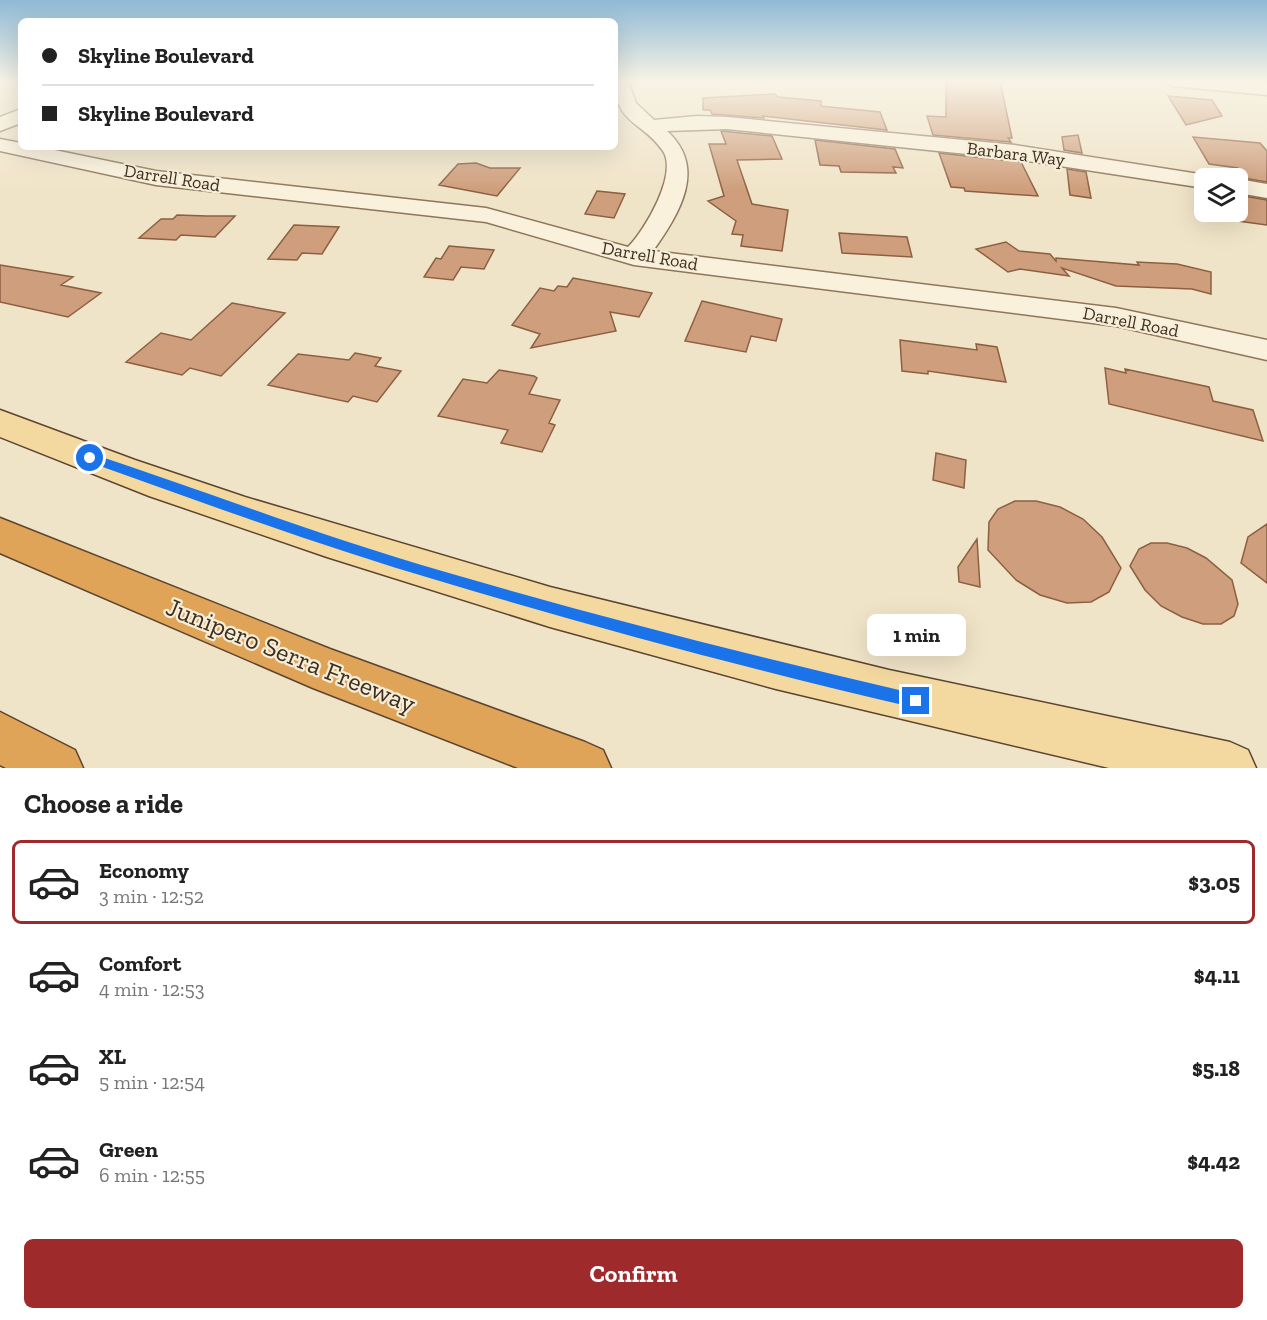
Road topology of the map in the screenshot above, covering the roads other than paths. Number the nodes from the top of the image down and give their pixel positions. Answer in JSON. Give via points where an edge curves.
{"nodes":[{"id":1,"x":17,"y":117,"type":"edge"},
{"id":2,"x":636,"y":117,"type":"edge"},
{"id":3,"x":0,"y":125,"type":"edge"},
{"id":4,"x":648,"y":127,"type":"junction"},
{"id":5,"x":0,"y":145,"type":"edge"},
{"id":6,"x":18,"y":149,"type":"edge"},
{"id":7,"x":24,"y":150,"type":"edge"},
{"id":8,"x":1194,"y":179,"type":"edge"},
{"id":9,"x":1248,"y":188,"type":"edge"},
{"id":10,"x":1267,"y":191,"type":"edge"},
{"id":11,"x":634,"y":257,"type":"junction"},
{"id":12,"x":1267,"y":350,"type":"edge"},
{"id":13,"x":0,"y":423,"type":"edge"},
{"id":14,"x":0,"y":535,"type":"edge"},
{"id":15,"x":0,"y":737,"type":"edge"},
{"id":16,"x":57,"y":768,"type":"edge"},
{"id":17,"x":585,"y":768,"type":"edge"},
{"id":18,"x":1230,"y":768,"type":"edge"}],
"edges":[{"from":1,"to":3,"type":"street"},
{"from":2,"to":4,"type":"street"},
{"from":4,"to":8,"type":"street","name":"Barbara Way","via":[[727,123],[1016,152]]},
{"from":4,"to":11,"type":"street","via":[[674,152],[678,163],[656,232]]},
{"from":5,"to":6,"type":"street","name":"Darrell Road"},
{"from":7,"to":11,"type":"street","name":"Darrell Road","via":[[156,178],[486,215]]},
{"from":9,"to":10,"type":"street"},
{"from":11,"to":12,"type":"street","name":"Darrell Road","via":[[1116,317]]},
{"from":13,"to":18,"type":"main road","via":[[130,473],[442,577],[792,672]]},
{"from":14,"to":17,"type":"highway","name":"Junipero Serra Freeway","via":[[330,672]]},
{"from":15,"to":16,"type":"highway"}]}
